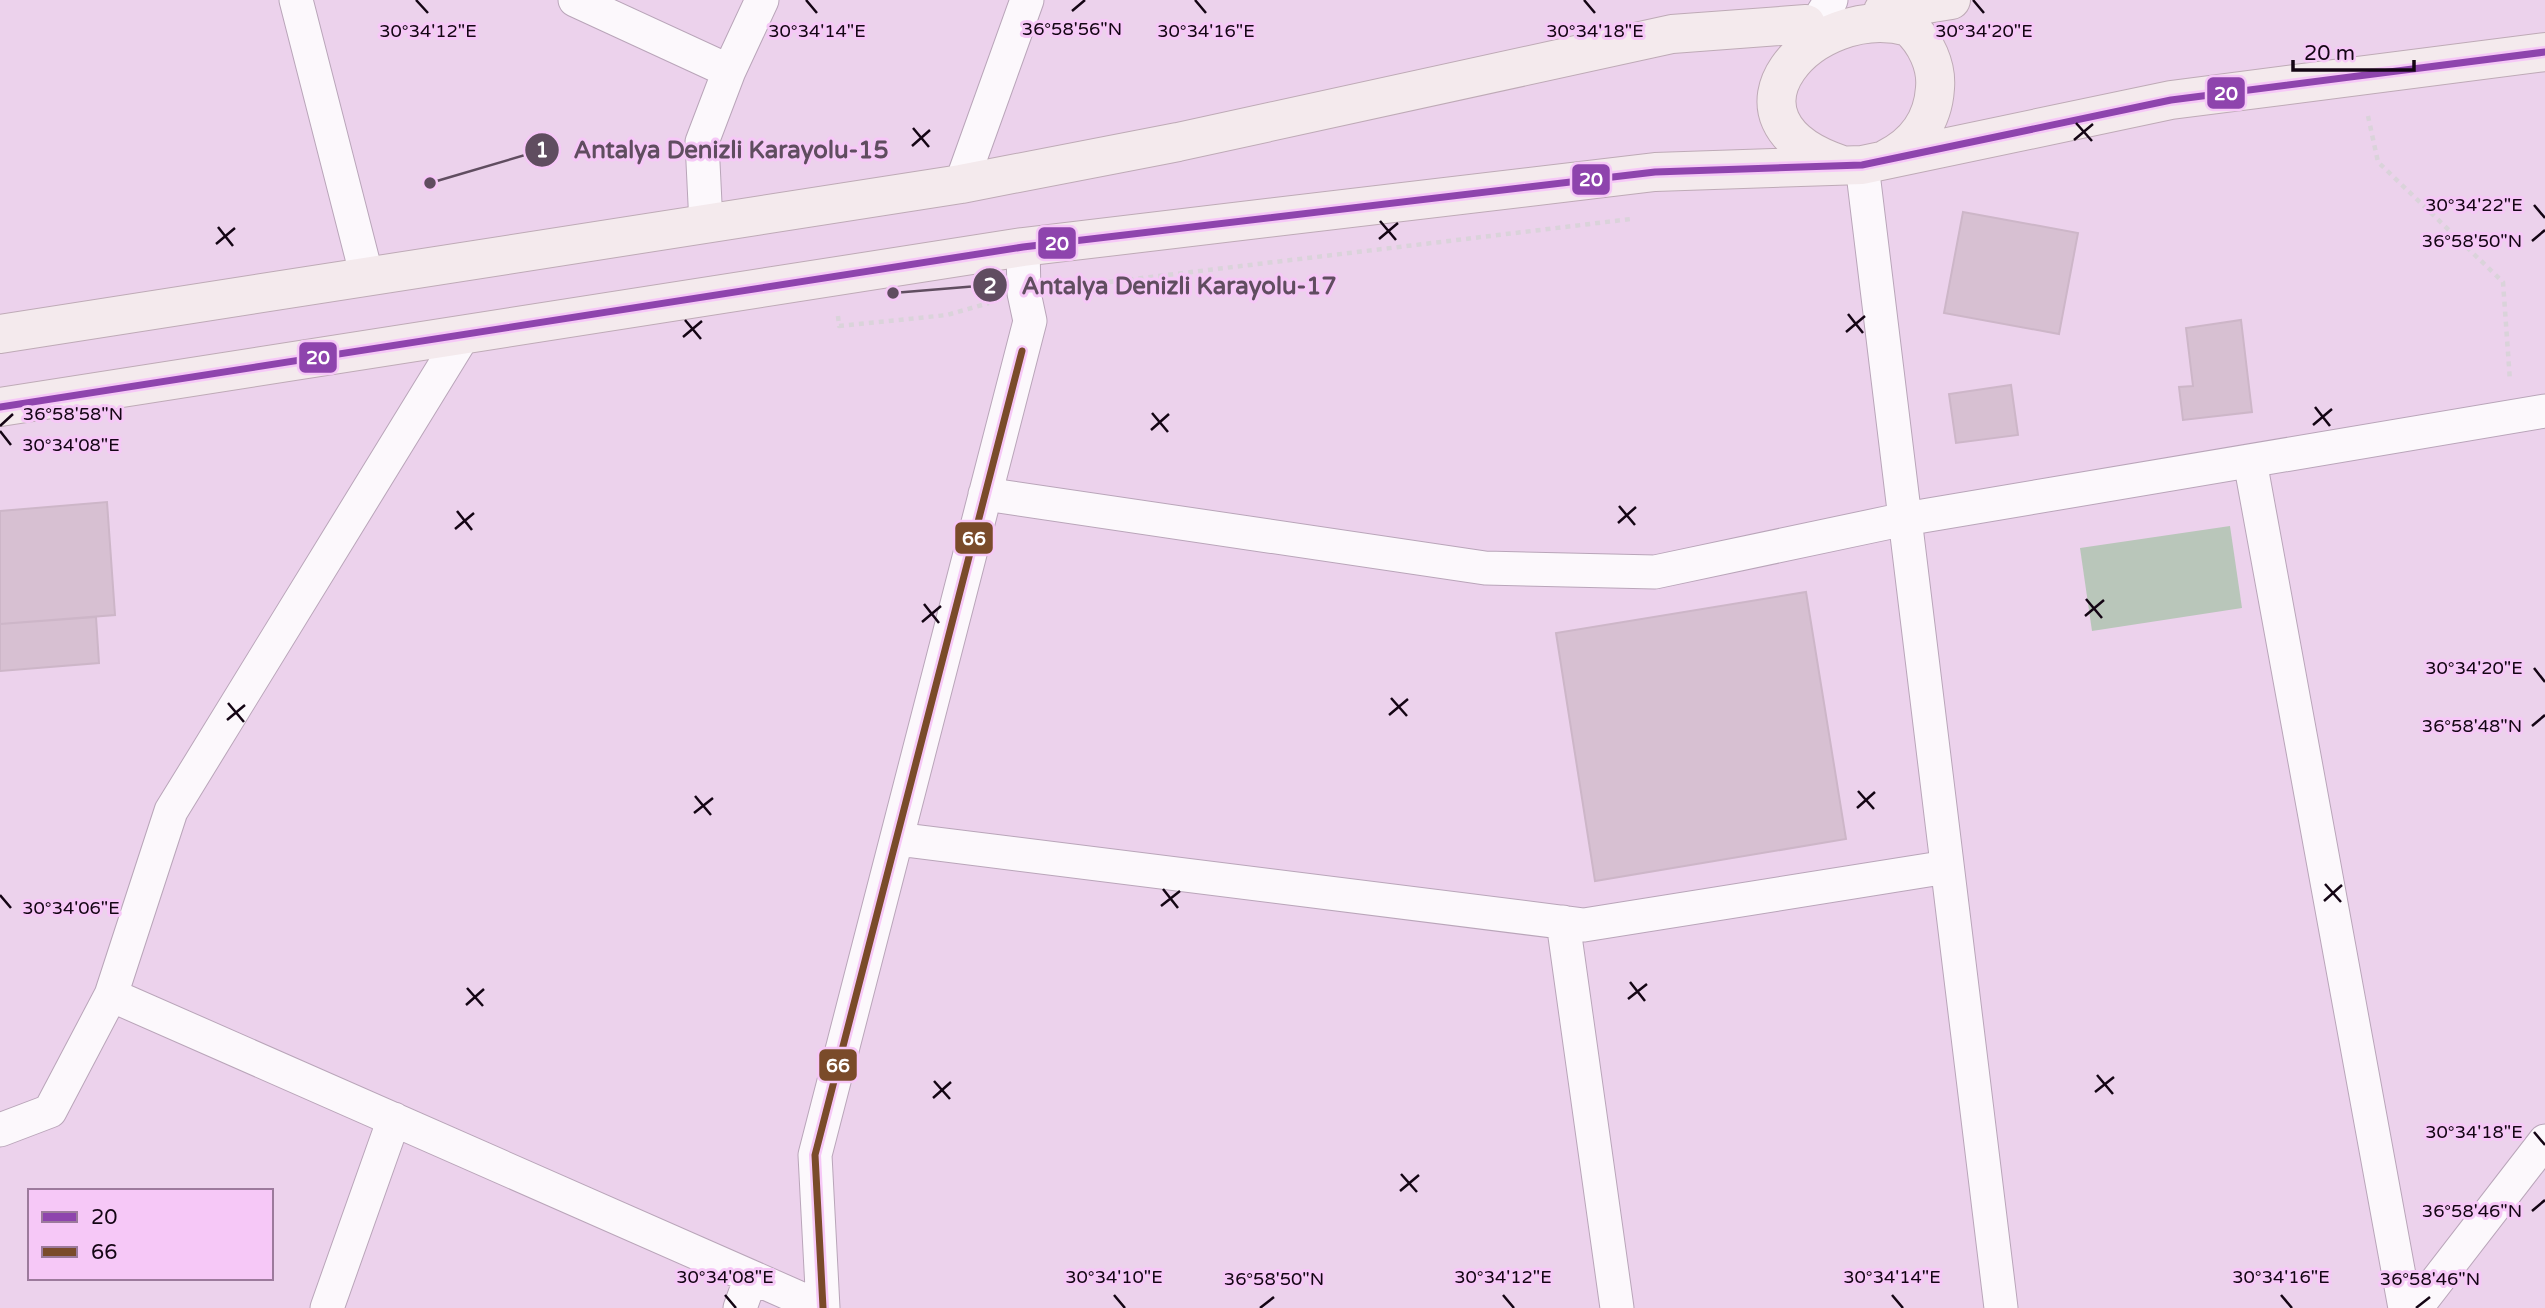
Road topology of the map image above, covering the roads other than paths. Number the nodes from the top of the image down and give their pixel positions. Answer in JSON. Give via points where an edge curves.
{"nodes":[{"id":1,"x":296,"y":0,"type":"edge"},
{"id":2,"x":575,"y":0,"type":"edge"},
{"id":3,"x":762,"y":0,"type":"edge"},
{"id":4,"x":1027,"y":0,"type":"edge"},
{"id":5,"x":1951,"y":0,"type":"edge"},
{"id":6,"x":1883,"y":11,"type":"junction"},
{"id":7,"x":1820,"y":12,"type":"edge"},
{"id":8,"x":2545,"y":52,"type":"edge"},
{"id":9,"x":729,"y":71,"type":"junction"},
{"id":10,"x":1862,"y":164,"type":"junction"},
{"id":11,"x":961,"y":184,"type":"junction"},
{"id":12,"x":706,"y":224,"type":"junction"},
{"id":13,"x":1023,"y":247,"type":"junction"},
{"id":14,"x":367,"y":277,"type":"junction"},
{"id":15,"x":0,"y":334,"type":"edge"},
{"id":16,"x":464,"y":334,"type":"junction"},
{"id":17,"x":0,"y":407,"type":"edge"},
{"id":18,"x":2545,"y":411,"type":"edge"},
{"id":19,"x":2250,"y":461,"type":"junction"},
{"id":20,"x":985,"y":494,"type":"junction"},
{"id":21,"x":1905,"y":519,"type":"junction"},
{"id":22,"x":897,"y":839,"type":"junction"},
{"id":23,"x":1947,"y":867,"type":"junction"},
{"id":24,"x":1563,"y":922,"type":"junction"},
{"id":25,"x":111,"y":995,"type":"junction"},
{"id":26,"x":394,"y":1119,"type":"junction"},
{"id":27,"x":0,"y":1130,"type":"edge"},
{"id":28,"x":2545,"y":1142,"type":"edge"},
{"id":29,"x":751,"y":1277,"type":"junction"},
{"id":30,"x":1608,"y":1305,"type":"edge"},
{"id":31,"x":327,"y":1308,"type":"edge"},
{"id":32,"x":740,"y":1308,"type":"edge"},
{"id":33,"x":822,"y":1308,"type":"edge"},
{"id":34,"x":2001,"y":1308,"type":"edge"},
{"id":35,"x":2405,"y":1308,"type":"edge"},
{"id":36,"x":2416,"y":1308,"type":"edge"}],
"edges":[{"from":1,"to":14,"type":"street"},
{"from":2,"to":9,"type":"street"},
{"from":3,"to":9,"type":"street"},
{"from":4,"to":11,"type":"street"},
{"from":5,"to":6,"type":"highway"},
{"from":6,"to":7,"type":"highway","via":[[1864,7]]},
{"from":6,"to":10,"type":"highway","via":[[1921,40],[1934,67],[1936,86],[1933,106],[1920,132],[1899,153]]},
{"from":7,"to":10,"type":"highway","via":[[1787,47],[1777,75],[1782,115],[1805,148],[1823,158]]},
{"from":7,"to":11,"type":"highway","via":[[1672,34],[1178,142]]},
{"from":8,"to":10,"type":"highway","via":[[2171,100]]},
{"from":9,"to":12,"type":"street","via":[[702,142]]},
{"from":10,"to":13,"type":"highway","via":[[1655,172]]},
{"from":10,"to":21,"type":"street"},
{"from":11,"to":12,"type":"highway"},
{"from":12,"to":14,"type":"highway"},
{"from":13,"to":16,"type":"highway"},
{"from":13,"to":20,"type":"street","via":[[1030,321]]},
{"from":14,"to":15,"type":"highway"},
{"from":16,"to":17,"type":"highway"},
{"from":16,"to":25,"type":"street","via":[[171,811]]},
{"from":18,"to":19,"type":"street"},
{"from":19,"to":21,"type":"street"},
{"from":19,"to":35,"type":"street"},
{"from":20,"to":21,"type":"street","via":[[1485,568],[1655,572]]},
{"from":20,"to":22,"type":"street"},
{"from":21,"to":23,"type":"street"},
{"from":22,"to":24,"type":"street"},
{"from":22,"to":33,"type":"street","via":[[815,1155]]},
{"from":23,"to":24,"type":"street","via":[[1584,925]]},
{"from":23,"to":34,"type":"street"},
{"from":24,"to":30,"type":"street"},
{"from":25,"to":26,"type":"street"},
{"from":25,"to":27,"type":"street","via":[[50,1111]]},
{"from":26,"to":29,"type":"street"},
{"from":26,"to":31,"type":"street"},
{"from":28,"to":36,"type":"street"},
{"from":29,"to":32,"type":"street"},
{"from":29,"to":33,"type":"street"}]}
